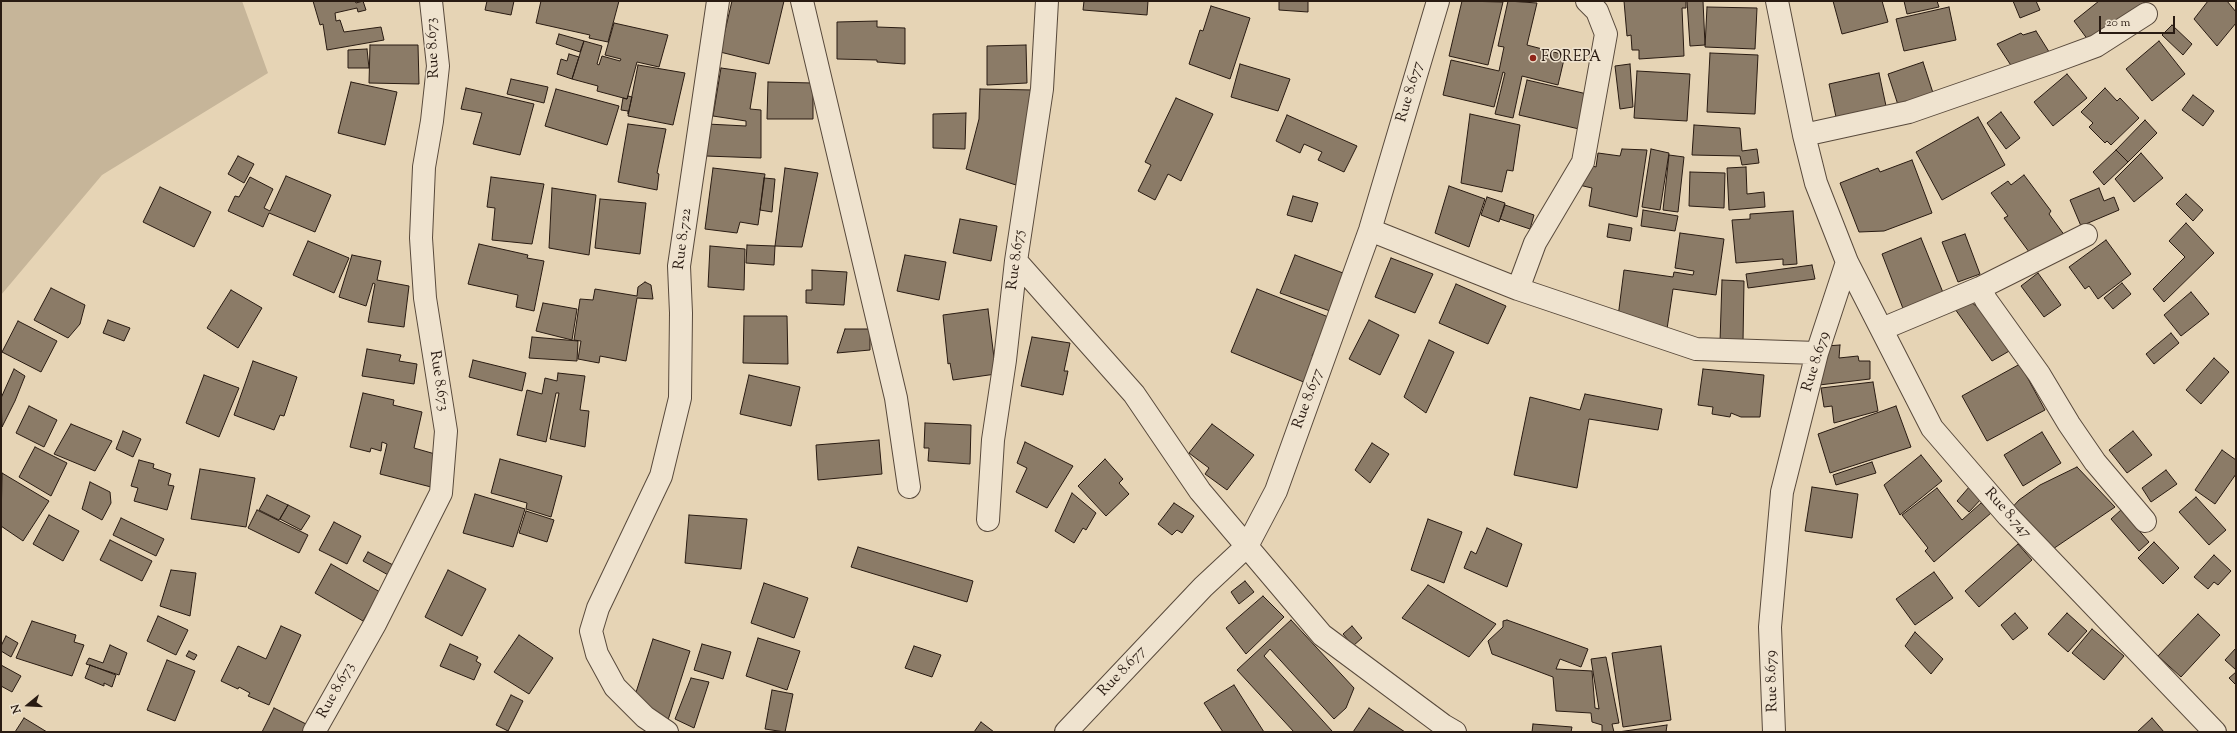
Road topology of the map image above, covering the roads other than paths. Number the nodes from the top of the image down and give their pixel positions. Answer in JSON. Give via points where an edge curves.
{"nodes":[{"id":1,"x":431,"y":1,"type":"edge"},
{"id":2,"x":718,"y":1,"type":"edge"},
{"id":3,"x":802,"y":1,"type":"edge"},
{"id":4,"x":1047,"y":1,"type":"edge"},
{"id":5,"x":1438,"y":1,"type":"edge"},
{"id":6,"x":1587,"y":1,"type":"edge"},
{"id":7,"x":1778,"y":1,"type":"edge"},
{"id":8,"x":2146,"y":14,"type":"dead end"},
{"id":9,"x":1804,"y":135,"type":"junction"},
{"id":10,"x":1370,"y":230,"type":"junction"},
{"id":11,"x":2086,"y":235,"type":"dead end"},
{"id":12,"x":1016,"y":261,"type":"junction"},
{"id":13,"x":1847,"y":262,"type":"junction"},
{"id":14,"x":1980,"y":288,"type":"junction"},
{"id":15,"x":1518,"y":289,"type":"junction"},
{"id":16,"x":1882,"y":329,"type":"junction"},
{"id":17,"x":1817,"y":353,"type":"junction"},
{"id":18,"x":909,"y":487,"type":"dead end"},
{"id":19,"x":988,"y":520,"type":"dead end"},
{"id":20,"x":2145,"y":521,"type":"dead end"},
{"id":21,"x":1247,"y":546,"type":"junction"},
{"id":22,"x":314,"y":732,"type":"edge"},
{"id":23,"x":667,"y":732,"type":"edge"},
{"id":24,"x":1066,"y":732,"type":"edge"},
{"id":25,"x":1455,"y":732,"type":"edge"},
{"id":26,"x":1774,"y":732,"type":"edge"},
{"id":27,"x":2215,"y":732,"type":"edge"}],
"edges":[{"from":1,"to":22,"type":"street","name":"Rue 8.673","via":[[438,66],[424,167],[421,238],[425,298],[446,431],[441,493],[375,624]]},
{"from":2,"to":23,"type":"street","name":"Rue 8.722","via":[[679,266],[680,398],[661,476],[598,608],[591,631],[597,654],[615,687],[644,717]]},
{"from":3,"to":18,"type":"street","via":[[896,398]]},
{"from":4,"to":12,"type":"street","name":"Rue 8.675","via":[[1042,89]]},
{"from":5,"to":10,"type":"street","name":"Rue 8.677"},
{"from":6,"to":15,"type":"street","via":[[1597,11],[1606,34],[1583,162],[1535,243]]},
{"from":7,"to":9,"type":"street"},
{"from":8,"to":9,"type":"street","via":[[2096,46],[2050,63],[1909,112]]},
{"from":9,"to":13,"type":"street","via":[[1816,183]]},
{"from":10,"to":15,"type":"street"},
{"from":10,"to":21,"type":"street","name":"Rue 8.677","via":[[1276,491]]},
{"from":11,"to":14,"type":"street"},
{"from":12,"to":19,"type":"street","name":"Rue 8.675","via":[[993,440]]},
{"from":12,"to":21,"type":"street","via":[[1134,394],[1200,491]]},
{"from":13,"to":16,"type":"street","name":"Rue 8.747"},
{"from":13,"to":17,"type":"street","name":"Rue 8.679"},
{"from":14,"to":16,"type":"street"},
{"from":14,"to":20,"type":"street","via":[[2040,374],[2095,462]]},
{"from":15,"to":17,"type":"street","via":[[1696,349]]},
{"from":16,"to":27,"type":"street","name":"Rue 8.747","via":[[1932,428],[2008,516]]},
{"from":17,"to":26,"type":"street","name":"Rue 8.679","via":[[1782,492],[1770,627]]},
{"from":21,"to":24,"type":"street","name":"Rue 8.677","via":[[1203,588]]},
{"from":21,"to":25,"type":"street","via":[[1322,635]]}]}
